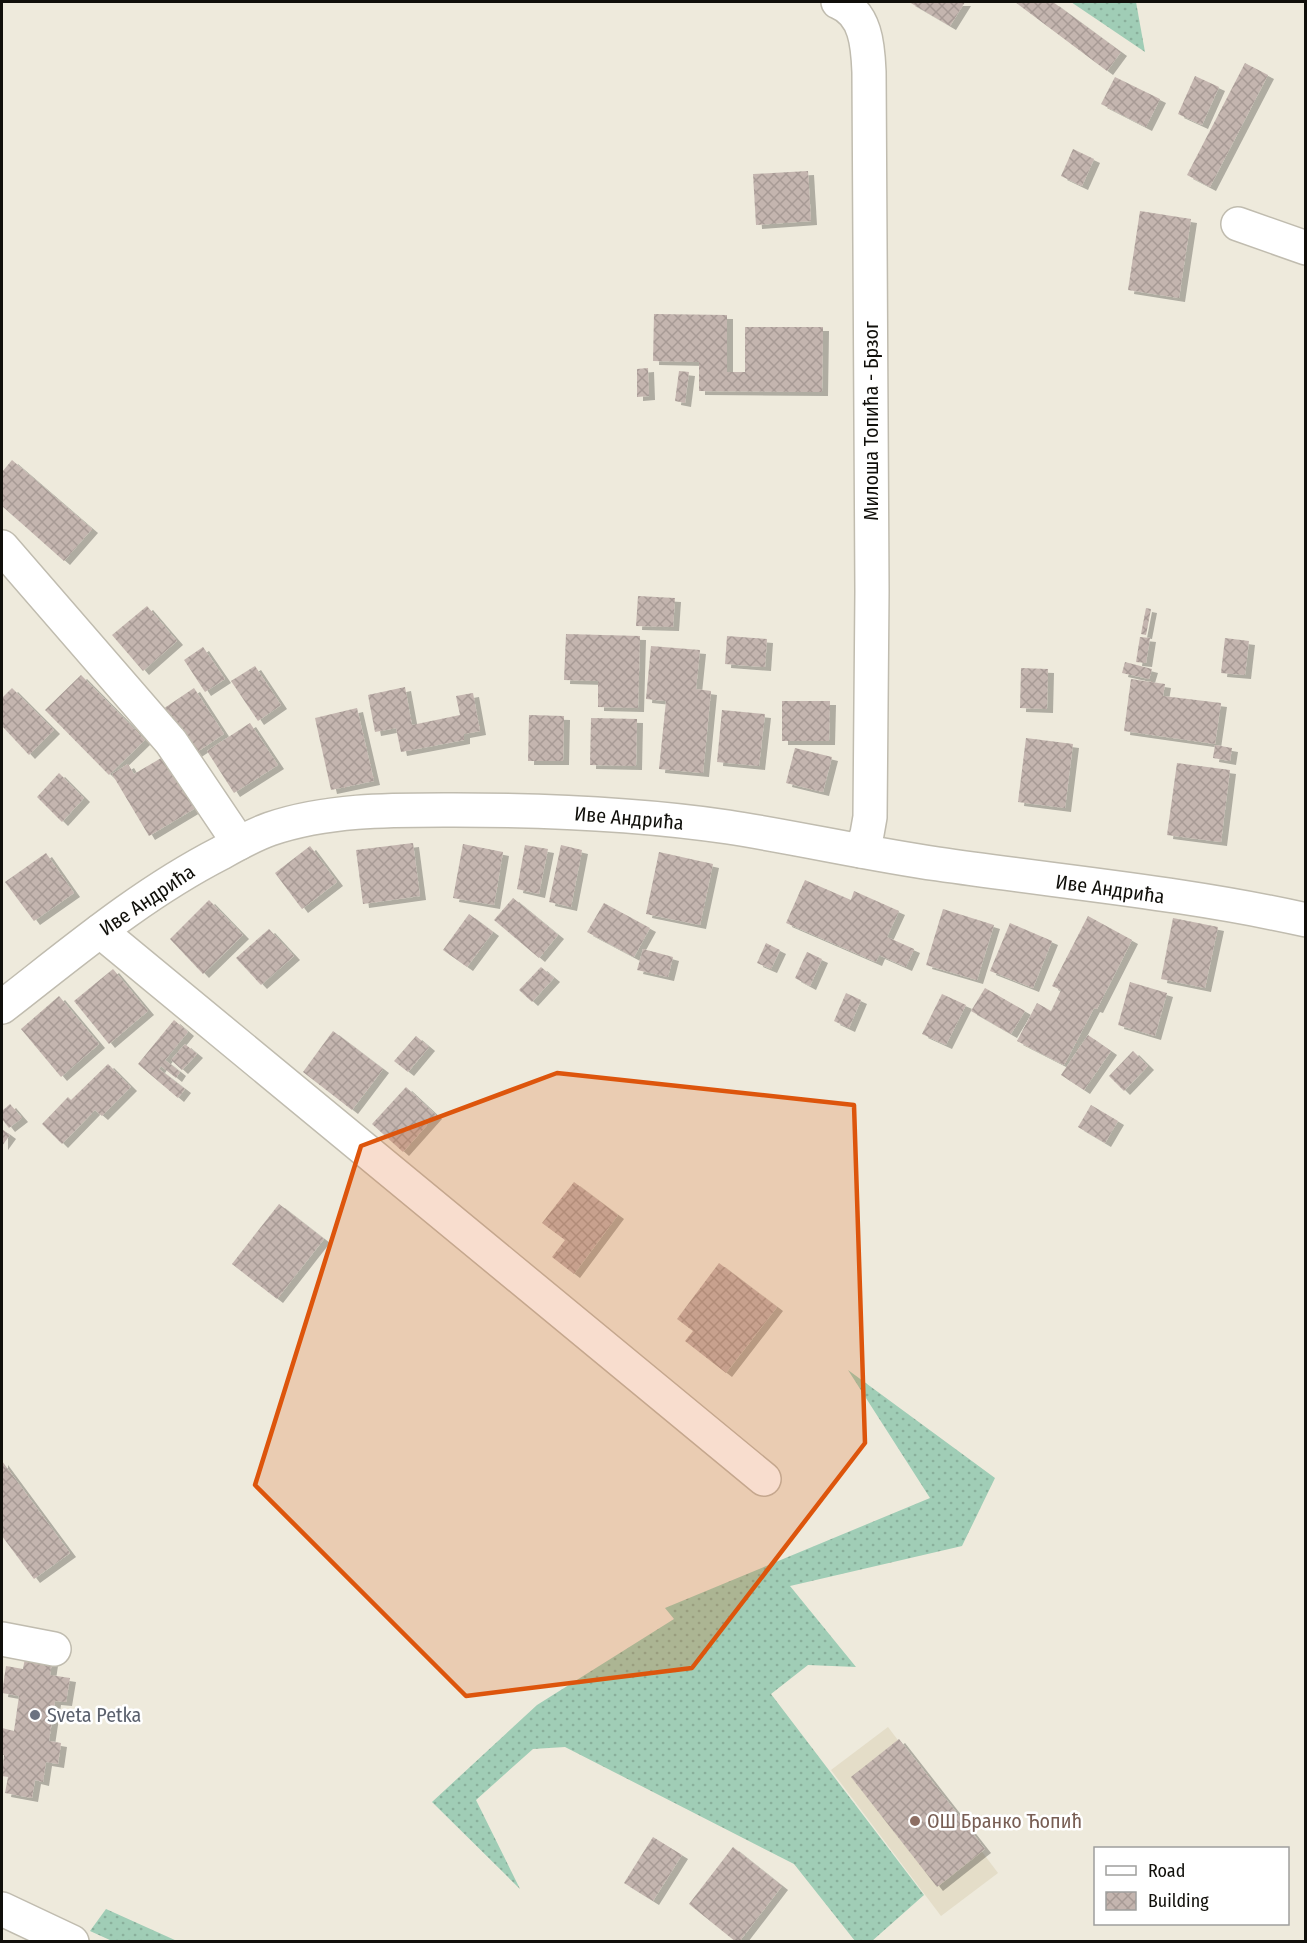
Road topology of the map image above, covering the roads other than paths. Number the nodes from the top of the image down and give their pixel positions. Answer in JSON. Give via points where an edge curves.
{"nodes":[{"id":1,"x":838,"y":2,"type":"edge"},
{"id":2,"x":1238,"y":224,"type":"dead end"},
{"id":3,"x":1305,"y":248,"type":"edge"},
{"id":4,"x":2,"y":547,"type":"edge"},
{"id":5,"x":239,"y":843,"type":"junction"},
{"id":6,"x":861,"y":852,"type":"junction"},
{"id":7,"x":1305,"y":920,"type":"edge"},
{"id":8,"x":100,"y":932,"type":"junction"},
{"id":9,"x":2,"y":1007,"type":"edge"},
{"id":10,"x":764,"y":1479,"type":"dead end"},
{"id":11,"x":2,"y":1639,"type":"edge"},
{"id":12,"x":54,"y":1649,"type":"dead end"},
{"id":13,"x":2,"y":1909,"type":"edge"},
{"id":14,"x":72,"y":1941,"type":"edge"}],
"edges":[{"from":1,"to":6,"type":"street","name":"Милоша Топића - Брзог","via":[[855,14],[863,28],[869,72],[872,693],[870,817]]},
{"from":2,"to":3,"type":"street"},
{"from":4,"to":5,"type":"street","via":[[171,742]]},
{"from":5,"to":6,"type":"street","name":"Иве Андрића","via":[[305,819],[404,810],[465,810],[621,814],[729,827]]},
{"from":5,"to":8,"type":"street","name":"Иве Андрића","via":[[142,898]]},
{"from":6,"to":7,"type":"street","name":"Иве Андрића"},
{"from":8,"to":9,"type":"street","name":"Иве Андрића"},
{"from":8,"to":10,"type":"street"},
{"from":11,"to":12,"type":"street"},
{"from":13,"to":14,"type":"street"}]}
